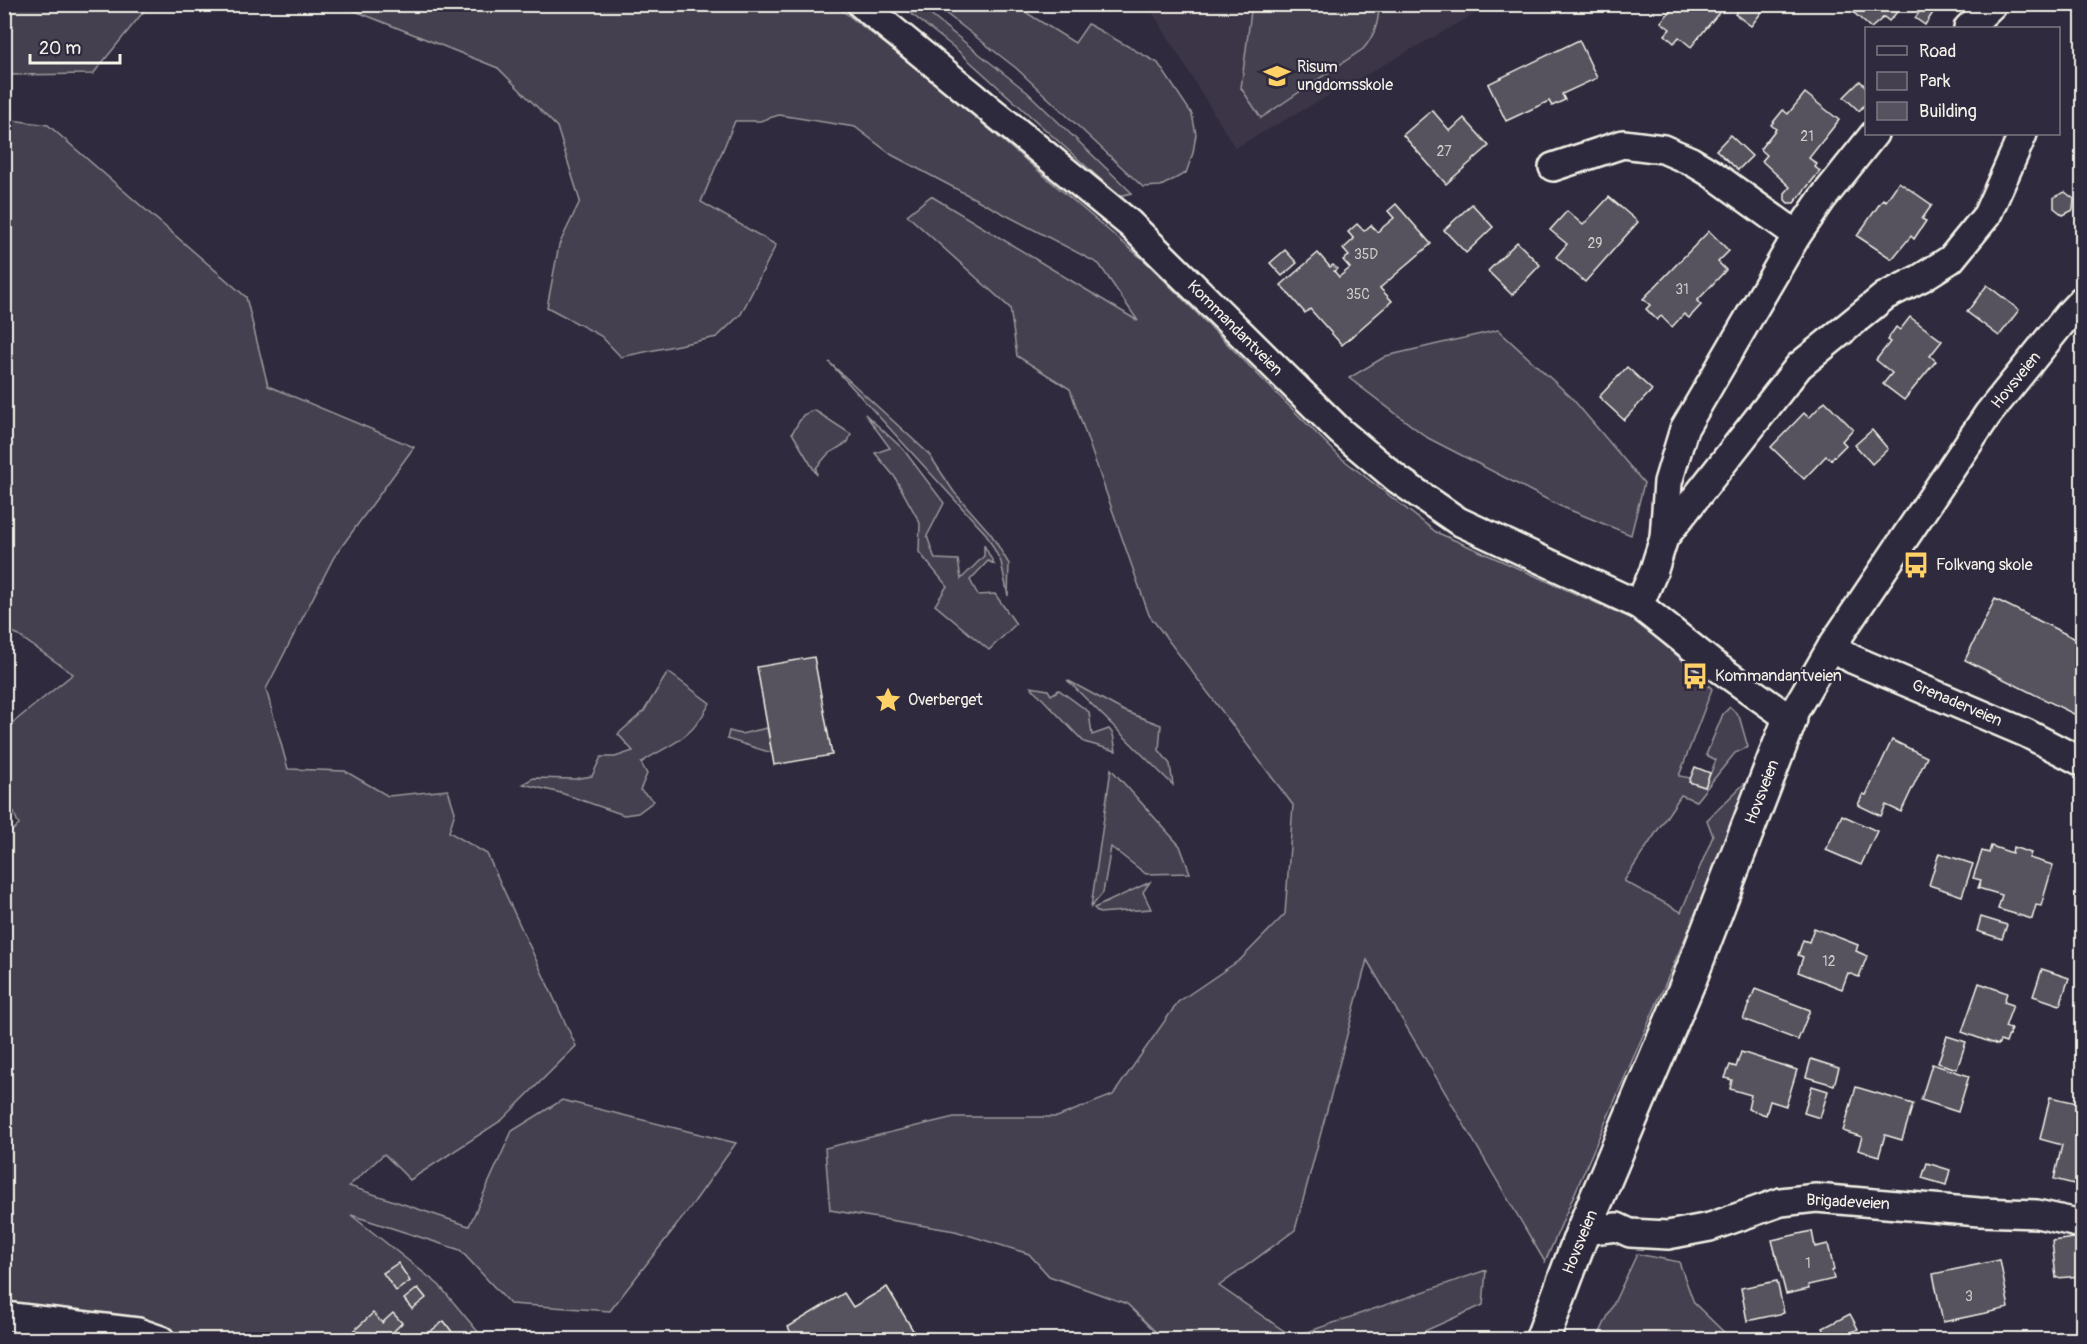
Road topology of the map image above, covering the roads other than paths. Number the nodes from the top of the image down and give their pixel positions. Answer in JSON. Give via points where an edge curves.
{"nodes":[{"id":1,"x":861,"y":4,"type":"edge"},
{"id":2,"x":1993,"y":4,"type":"edge"},
{"id":3,"x":1969,"y":27,"type":"edge"},
{"id":4,"x":1873,"y":135,"type":"edge"},
{"id":5,"x":2023,"y":135,"type":"edge"},
{"id":6,"x":1553,"y":166,"type":"dead end"},
{"id":7,"x":1797,"y":235,"type":"junction"},
{"id":8,"x":2082,"y":300,"type":"edge"},
{"id":9,"x":1664,"y":538,"type":"junction"},
{"id":10,"x":1639,"y":605,"type":"junction"},
{"id":11,"x":1832,"y":646,"type":"junction"},
{"id":12,"x":1790,"y":719,"type":"junction"},
{"id":13,"x":2082,"y":762,"type":"edge"},
{"id":14,"x":2082,"y":1224,"type":"edge"},
{"id":15,"x":1583,"y":1231,"type":"junction"},
{"id":16,"x":4,"y":1316,"type":"edge"},
{"id":17,"x":1540,"y":1338,"type":"edge"},
{"id":18,"x":160,"y":1340,"type":"edge"}],
"edges":[{"from":1,"to":10,"type":"street","name":"Kommandantveien","via":[[1130,224],[1341,432],[1397,479],[1458,521]]},
{"from":2,"to":3,"type":"street"},
{"from":4,"to":7,"type":"street"},
{"from":5,"to":9,"type":"street","via":[[1987,215],[1951,259],[1885,296],[1799,366]]},
{"from":6,"to":7,"type":"street","via":[[1623,144],[1663,149],[1711,173]]},
{"from":7,"to":9,"type":"street","via":[[1684,429],[1668,482]]},
{"from":8,"to":11,"type":"street","name":"Hovsveien","via":[[1988,414]]},
{"from":9,"to":10,"type":"street"},
{"from":10,"to":12,"type":"street","name":"Kommandantveien"},
{"from":11,"to":12,"type":"street","name":"Hovsveien"},
{"from":11,"to":13,"type":"street","name":"Grenaderveien","via":[[1852,659],[2026,733]]},
{"from":12,"to":15,"type":"street","name":"Hovsveien","via":[[1690,978]]},
{"from":14,"to":15,"type":"street","name":"Brigadeveien","via":[[2037,1214],[1816,1198],[1781,1202],[1710,1227],[1668,1235],[1630,1233],[1617,1227]]},
{"from":15,"to":17,"type":"street","name":"Hovsveien"},
{"from":16,"to":18,"type":"street","via":[[138,1332]]}]}
